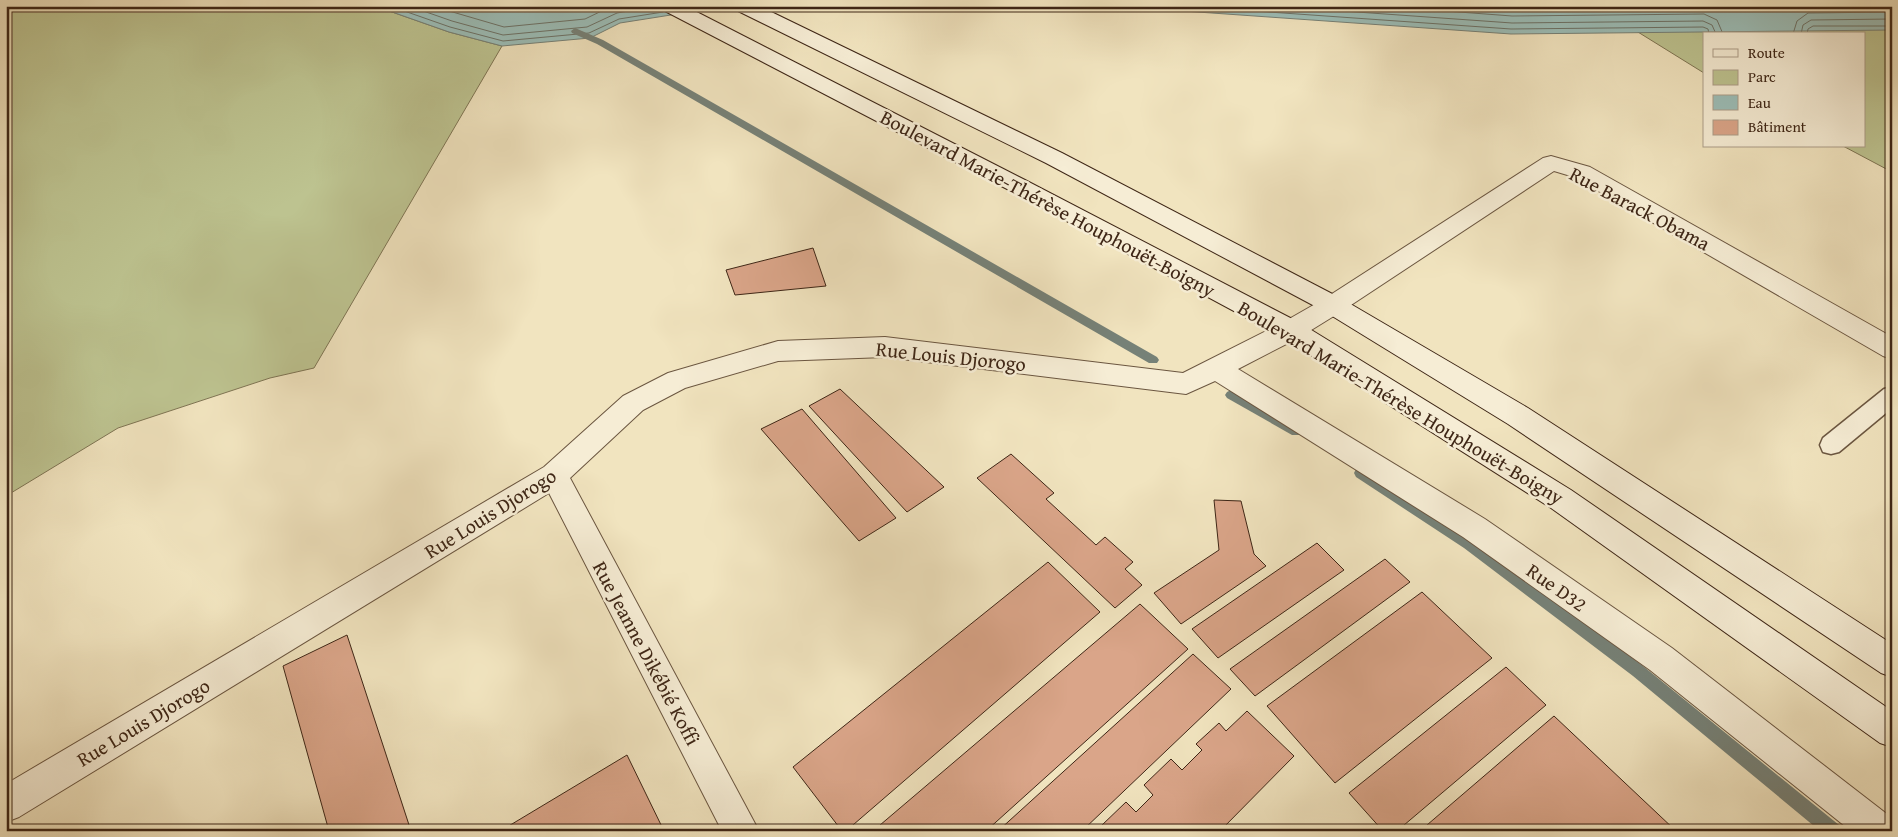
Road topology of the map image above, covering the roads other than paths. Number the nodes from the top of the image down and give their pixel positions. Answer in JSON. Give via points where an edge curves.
{"nodes":[{"id":1,"x":670,"y":6,"type":"edge"},
{"id":2,"x":742,"y":6,"type":"edge"},
{"id":3,"x":1333,"y":305,"type":"junction"},
{"id":4,"x":1291,"y":330,"type":"junction"},
{"id":5,"x":1892,"y":350,"type":"edge"},
{"id":6,"x":1216,"y":369,"type":"junction"},
{"id":7,"x":1892,"y":395,"type":"edge"},
{"id":8,"x":1832,"y":445,"type":"dead end"},
{"id":9,"x":554,"y":475,"type":"junction"},
{"id":10,"x":1892,"y":662,"type":"edge"},
{"id":11,"x":1892,"y":731,"type":"edge"},
{"id":12,"x":6,"y":804,"type":"edge"},
{"id":13,"x":741,"y":831,"type":"edge"},
{"id":14,"x":1880,"y":831,"type":"edge"}],
"edges":[{"from":1,"to":4,"type":"street","name":"Boulevard Marie-Thérèse Houphouët-Boigny"},
{"from":2,"to":3,"type":"street","name":"Boulevard Marie-Thérèse Houphouët-Boigny","via":[[1054,158]]},
{"from":3,"to":4,"type":"street","name":"Rue Barack Obama"},
{"from":3,"to":5,"type":"street","name":"Rue Barack Obama","via":[[1551,163],[1582,172]]},
{"from":3,"to":10,"type":"street","name":"Boulevard Marie-Thérèse Houphouët-Boigny","via":[[1518,416]]},
{"from":4,"to":6,"type":"street","name":"Rue Louis Djorogo"},
{"from":4,"to":11,"type":"street","name":"Boulevard Marie-Thérèse Houphouët-Boigny","via":[[1561,499]]},
{"from":6,"to":9,"type":"street","name":"Rue Louis Djorogo","via":[[1186,384],[885,347],[778,351],[677,380],[633,403]]},
{"from":6,"to":14,"type":"street","name":"Rue D32","via":[[1482,534],[1661,659]]},
{"from":7,"to":8,"type":"lane"},
{"from":9,"to":12,"type":"street","name":"Rue Louis Djorogo"},
{"from":9,"to":13,"type":"street","name":"Rue Jeanne Dikébié Koffi"}]}
